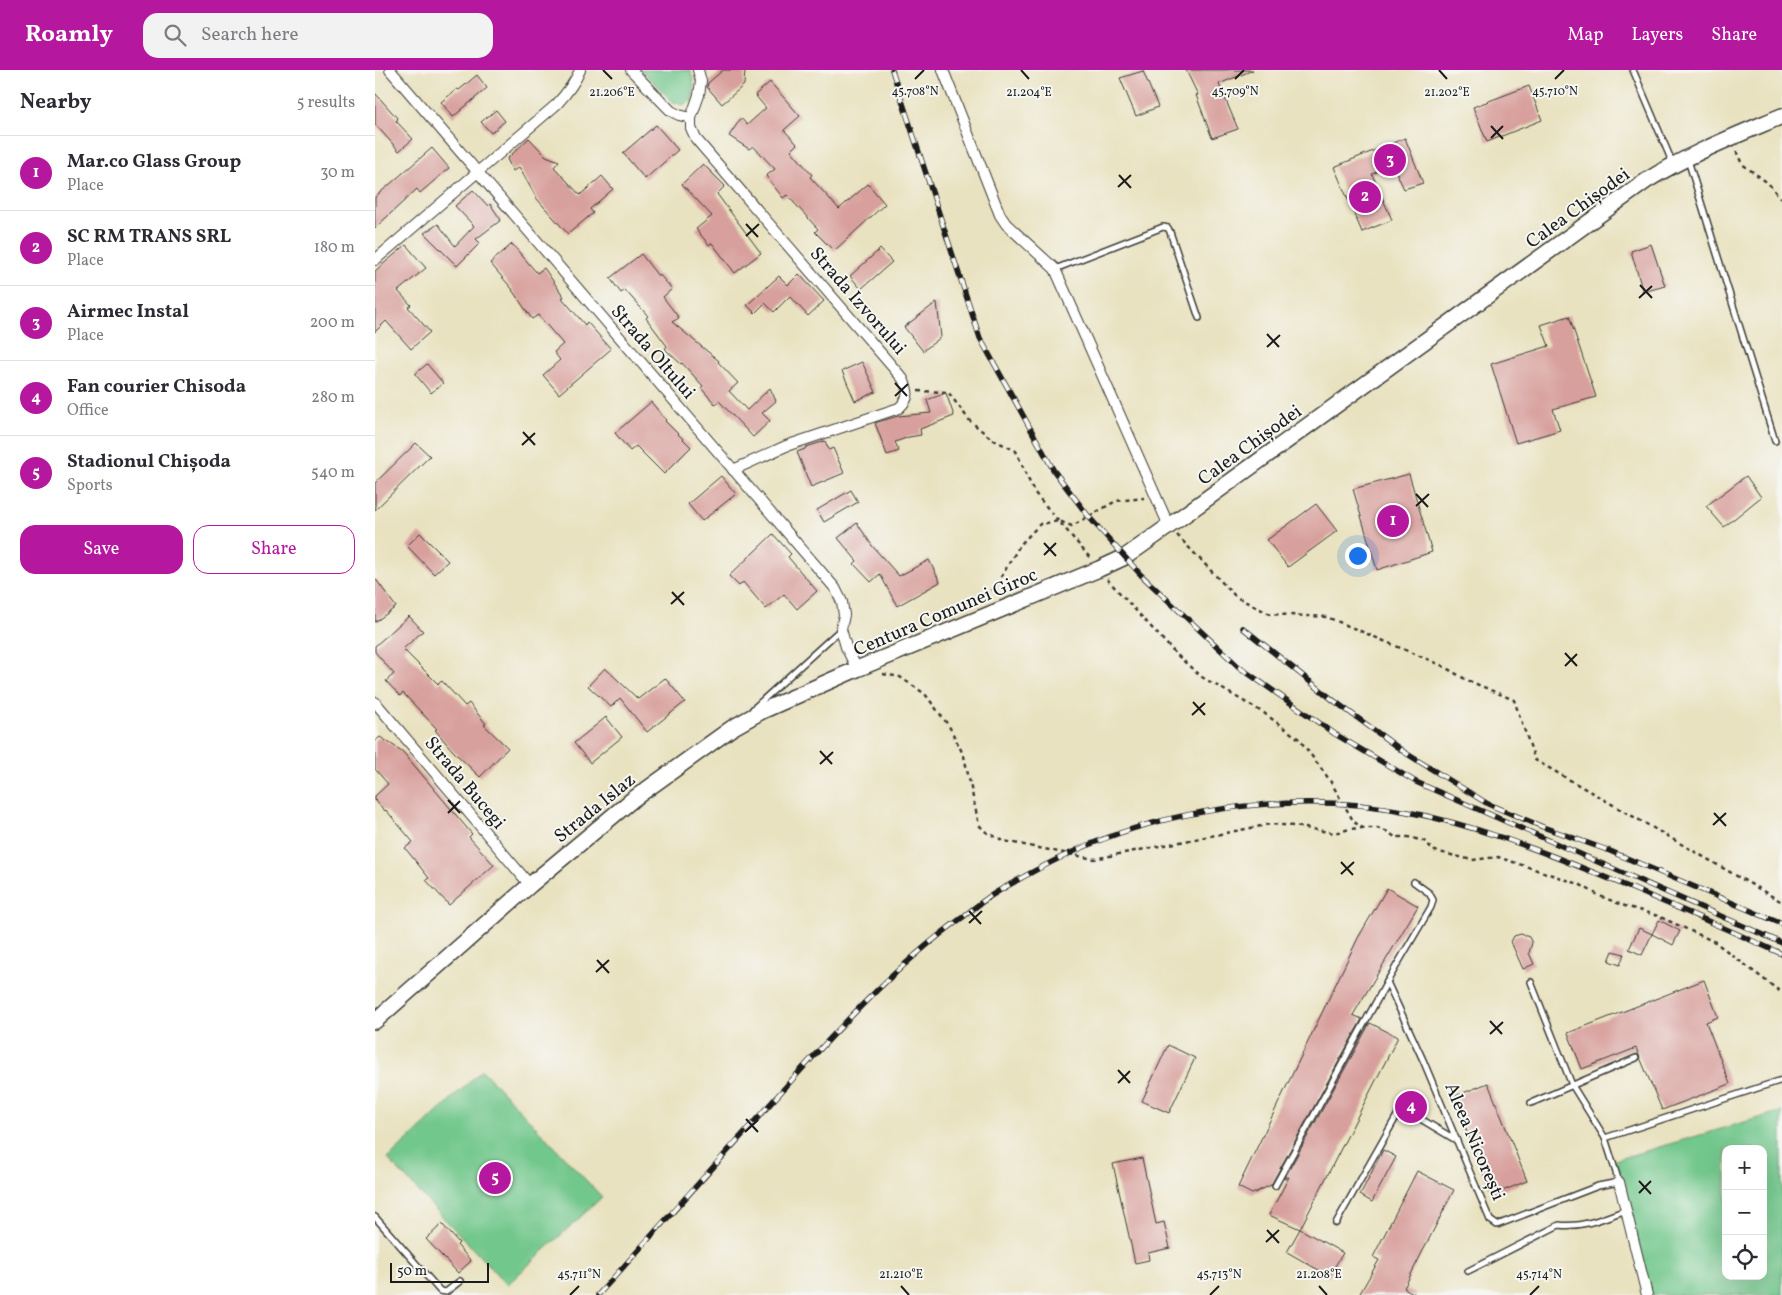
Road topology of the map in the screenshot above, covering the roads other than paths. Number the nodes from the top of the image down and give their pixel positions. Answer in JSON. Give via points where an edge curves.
{"nodes":[{"id":1,"x":390,"y":70,"type":"edge"},
{"id":2,"x":580,"y":70,"type":"edge"},
{"id":3,"x":631,"y":70,"type":"edge"},
{"id":4,"x":698,"y":70,"type":"edge"},
{"id":5,"x":943,"y":70,"type":"edge"},
{"id":6,"x":1633,"y":70,"type":"edge"},
{"id":7,"x":1782,"y":116,"type":"edge"},
{"id":8,"x":691,"y":118,"type":"junction"},
{"id":9,"x":1687,"y":157,"type":"junction"},
{"id":10,"x":1673,"y":165,"type":"junction"},
{"id":11,"x":478,"y":172,"type":"junction"},
{"id":12,"x":375,"y":260,"type":"edge"},
{"id":13,"x":1055,"y":269,"type":"junction"},
{"id":14,"x":1199,"y":318,"type":"dead end"},
{"id":15,"x":1775,"y":441,"type":"dead end"},
{"id":16,"x":733,"y":470,"type":"junction"},
{"id":17,"x":1169,"y":526,"type":"junction"},
{"id":18,"x":841,"y":629,"type":"junction"},
{"id":19,"x":857,"y":669,"type":"junction"},
{"id":20,"x":375,"y":702,"type":"edge"},
{"id":21,"x":732,"y":728,"type":"junction"},
{"id":22,"x":1413,"y":882,"type":"dead end"},
{"id":23,"x":530,"y":885,"type":"junction"},
{"id":24,"x":1387,"y":982,"type":"junction"},
{"id":25,"x":1531,"y":982,"type":"dead end"},
{"id":26,"x":375,"y":1021,"type":"edge"},
{"id":27,"x":1636,"y":1058,"type":"dead end"},
{"id":28,"x":1782,"y":1080,"type":"edge"},
{"id":29,"x":1572,"y":1085,"type":"junction"},
{"id":30,"x":1531,"y":1103,"type":"dead end"},
{"id":31,"x":1605,"y":1138,"type":"junction"},
{"id":32,"x":1457,"y":1140,"type":"junction"},
{"id":33,"x":1619,"y":1182,"type":"junction"},
{"id":34,"x":1275,"y":1186,"type":"dead end"},
{"id":35,"x":1626,"y":1210,"type":"junction"},
{"id":36,"x":375,"y":1217,"type":"edge"},
{"id":37,"x":1336,"y":1223,"type":"dead end"},
{"id":38,"x":1468,"y":1271,"type":"dead end"},
{"id":39,"x":460,"y":1281,"type":"dead end"},
{"id":40,"x":1647,"y":1295,"type":"edge"}],
"edges":[{"from":1,"to":11,"type":"street","name":"Strada Oltului"},
{"from":2,"to":11,"type":"street","via":[[557,104]]},
{"from":3,"to":8,"type":"street","via":[[671,111]]},
{"from":4,"to":8,"type":"street","via":[[701,81],[699,95]]},
{"from":5,"to":13,"type":"street","via":[[1000,214],[1006,224]]},
{"from":6,"to":10,"type":"lane"},
{"from":7,"to":9,"type":"main road","name":"Calea Chișodei"},
{"from":8,"to":16,"type":"street","name":"Strada Izvorului","via":[[696,139],[903,379],[909,391],[907,401],[899,408],[786,446]]},
{"from":9,"to":10,"type":"main road","name":"Calea Chișodei"},
{"from":9,"to":15,"type":"lane"},
{"from":10,"to":17,"type":"main road","name":"Calea Chișodei","via":[[1646,181]]},
{"from":11,"to":12,"type":"street"},
{"from":11,"to":16,"type":"street","name":"Strada Oltului"},
{"from":13,"to":14,"type":"lane","via":[[1163,227],[1168,228]]},
{"from":13,"to":17,"type":"street"},
{"from":16,"to":18,"type":"street","name":"Strada Oltului","via":[[835,588],[842,602],[844,616]]},
{"from":17,"to":19,"type":"main road","name":"Centura Comunei Giroc","via":[[1125,556],[1099,569]]},
{"from":18,"to":19,"type":"street","name":"Strada Oltului"},
{"from":18,"to":21,"type":"lane","name":"Strada Islaz"},
{"from":19,"to":21,"type":"main road","name":"Centura Comunei Giroc","via":[[762,711]]},
{"from":20,"to":23,"type":"street","name":"Strada Bucegi"},
{"from":21,"to":23,"type":"main road","name":"Strada Islaz","via":[[632,800]]},
{"from":22,"to":24,"type":"lane","via":[[1429,893],[1433,900]]},
{"from":23,"to":26,"type":"main road","name":"Strada Islaz"},
{"from":24,"to":32,"type":"lane","name":"Aleea Nicorești"},
{"from":24,"to":34,"type":"lane"},
{"from":25,"to":29,"type":"lane"},
{"from":27,"to":29,"type":"lane"},
{"from":28,"to":31,"type":"lane"},
{"from":29,"to":30,"type":"lane"},
{"from":29,"to":31,"type":"lane"},
{"from":31,"to":33,"type":"lane"},
{"from":32,"to":33,"type":"lane","name":"Aleea Nicorești","via":[[1491,1220],[1497,1225],[1598,1186]]},
{"from":32,"to":37,"type":"lane","via":[[1404,1108]]},
{"from":33,"to":35,"type":"street"},
{"from":35,"to":38,"type":"lane","via":[[1586,1224],[1559,1225]]},
{"from":35,"to":40,"type":"street"},
{"from":36,"to":39,"type":"lane","via":[[440,1291],[446,1292]]}]}
